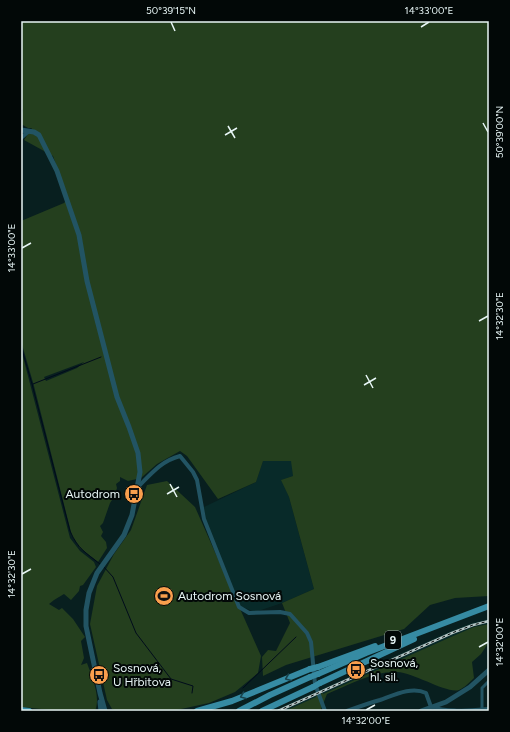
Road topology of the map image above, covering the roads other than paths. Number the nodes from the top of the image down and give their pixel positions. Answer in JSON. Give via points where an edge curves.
{"nodes":[{"id":1,"x":21,"y":130,"type":"edge"},
{"id":2,"x":29,"y":131,"type":"junction"},
{"id":3,"x":21,"y":135,"type":"edge"},
{"id":4,"x":21,"y":138,"type":"edge"},
{"id":5,"x":137,"y":488,"type":"junction"},
{"id":6,"x":489,"y":606,"type":"edge"},
{"id":7,"x":489,"y":610,"type":"edge"},
{"id":8,"x":436,"y":627,"type":"junction"},
{"id":9,"x":415,"y":638,"type":"junction"},
{"id":10,"x":489,"y":670,"type":"edge"},
{"id":11,"x":318,"y":674,"type":"junction"},
{"id":12,"x":489,"y":681,"type":"edge"},
{"id":13,"x":100,"y":693,"type":"junction"},
{"id":14,"x":431,"y":707,"type":"junction"},
{"id":15,"x":489,"y":709,"type":"edge"},
{"id":16,"x":21,"y":710,"type":"edge"},
{"id":17,"x":481,"y":710,"type":"edge"},
{"id":18,"x":29,"y":711,"type":"edge"},
{"id":19,"x":101,"y":711,"type":"edge"},
{"id":20,"x":106,"y":711,"type":"edge"},
{"id":21,"x":198,"y":711,"type":"edge"},
{"id":22,"x":239,"y":711,"type":"edge"},
{"id":23,"x":262,"y":711,"type":"edge"},
{"id":24,"x":325,"y":711,"type":"edge"},
{"id":25,"x":347,"y":711,"type":"edge"},
{"id":26,"x":421,"y":711,"type":"edge"}],
"edges":[{"from":1,"to":2,"type":"street"},
{"from":2,"to":3,"type":"street"},
{"from":2,"to":4,"type":"street"},
{"from":2,"to":5,"type":"street","via":[[39,134],[49,152],[79,235],[89,288],[117,396],[138,454],[140,472]]},
{"from":5,"to":13,"type":"street","via":[[132,515],[124,535],[97,573],[89,593],[86,626]]},
{"from":5,"to":24,"type":"street","via":[[159,466],[180,456],[197,480],[204,519],[239,607],[249,614],[290,614],[307,633],[311,642],[315,684]]},
{"from":6,"to":8,"type":"main road","number":"9"},
{"from":7,"to":9,"type":"main road","number":"9"},
{"from":8,"to":11,"type":"main road","number":"9"},
{"from":8,"to":21,"type":"main road","number":"9","one_way":true,"bridge":true,"via":[[363,649],[232,701]]},
{"from":9,"to":11,"type":"main road","number":"9"},
{"from":9,"to":23,"type":"main road","number":"9","bridge":true},
{"from":10,"to":14,"type":"street","via":[[470,687],[446,702]]},
{"from":11,"to":22,"type":"main road","number":"9","bridge":true},
{"from":12,"to":17,"type":"street","via":[[482,688]]},
{"from":13,"to":19,"type":"street"},
{"from":13,"to":20,"type":"street"},
{"from":14,"to":17,"type":"street","via":[[438,710]]},
{"from":14,"to":25,"type":"street","via":[[426,693],[421,690],[398,693]]},
{"from":14,"to":26,"type":"street"},
{"from":15,"to":17,"type":"street"},
{"from":16,"to":18,"type":"main road"}]}
